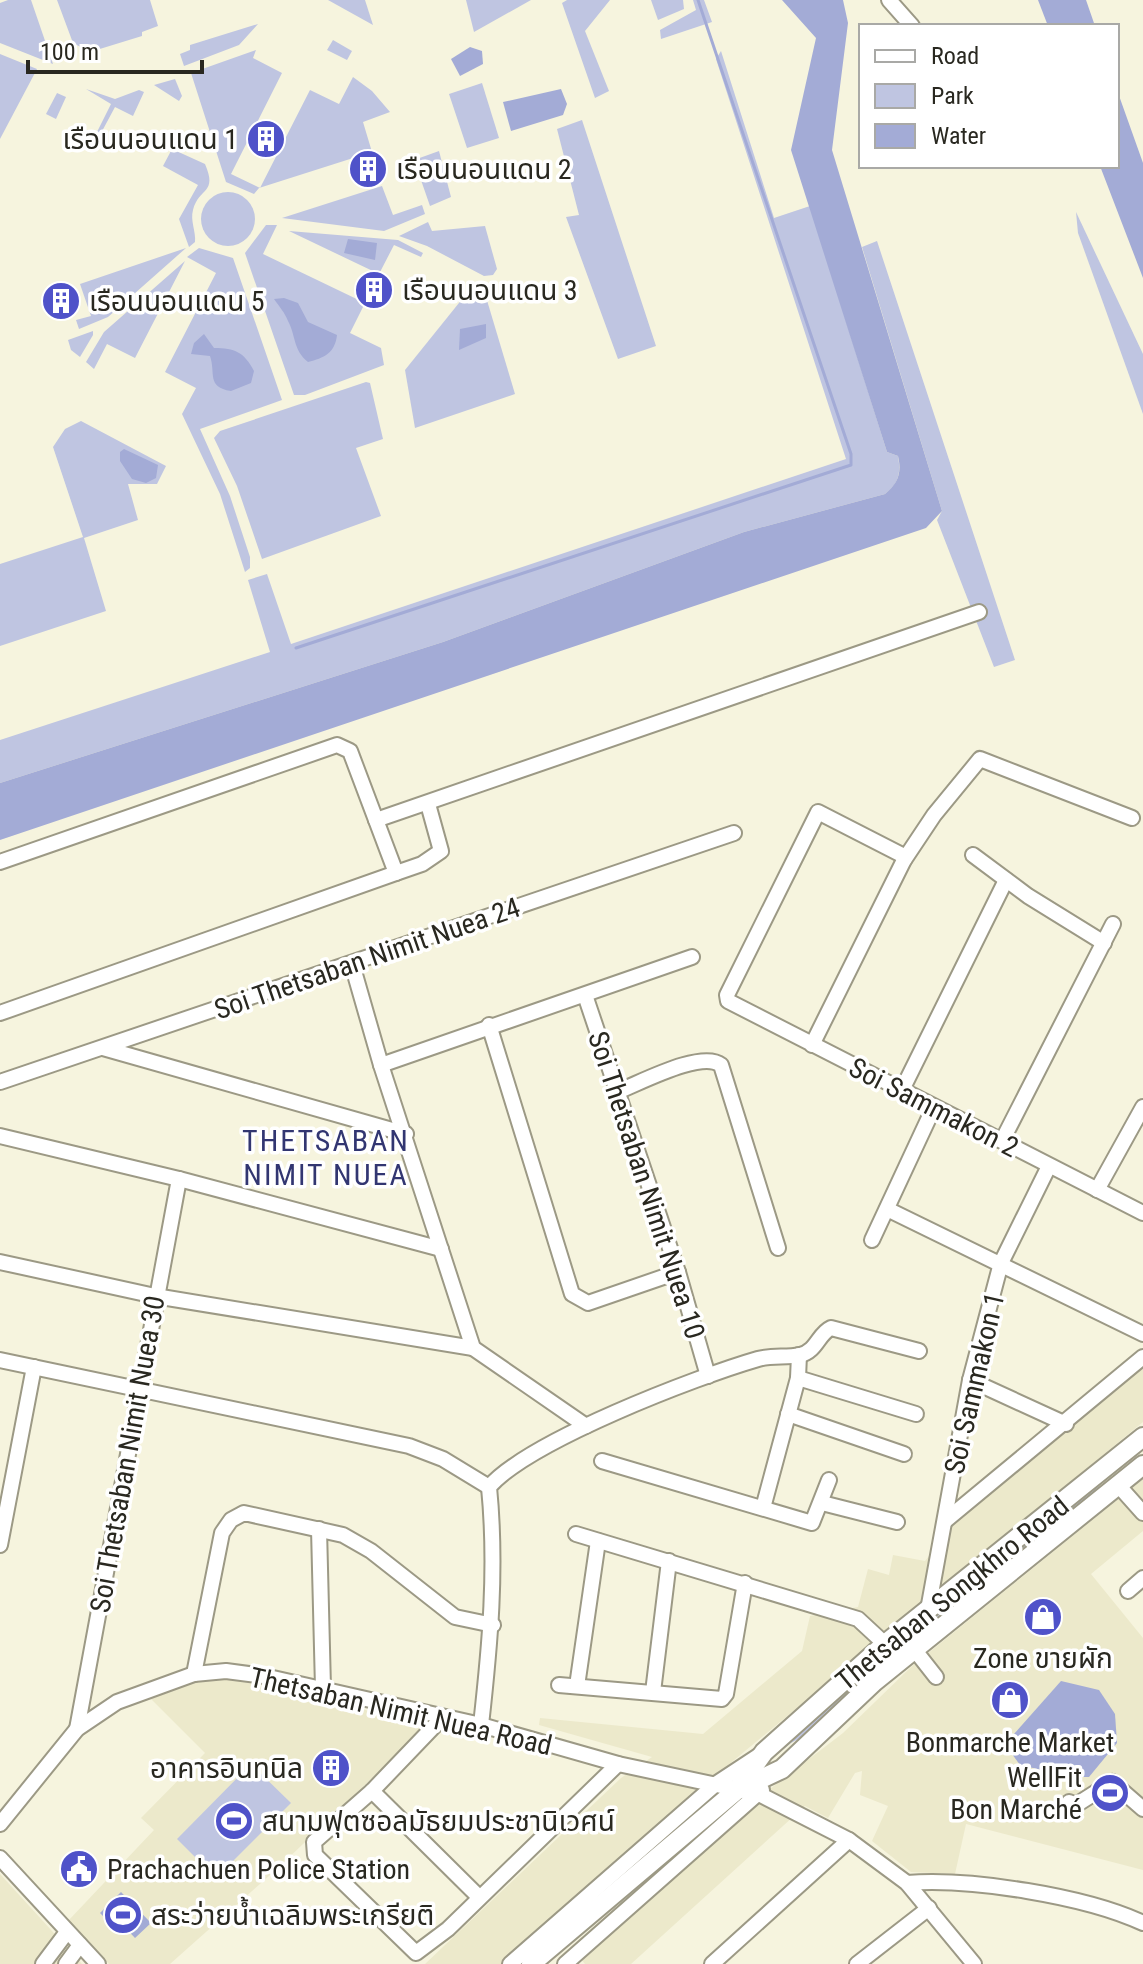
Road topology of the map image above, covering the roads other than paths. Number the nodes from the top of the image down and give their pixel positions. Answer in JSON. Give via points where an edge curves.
{"nodes":[{"id":1,"x":889,"y":0,"type":"edge"},
{"id":2,"x":910,"y":24,"type":"edge"},
{"id":3,"x":979,"y":612,"type":"dead end"},
{"id":4,"x":428,"y":804,"type":"junction"},
{"id":5,"x":1132,"y":818,"type":"dead end"},
{"id":6,"x":376,"y":820,"type":"junction"},
{"id":7,"x":734,"y":833,"type":"dead end"},
{"id":8,"x":973,"y":855,"type":"dead end"},
{"id":9,"x":904,"y":860,"type":"junction"},
{"id":10,"x":0,"y":862,"type":"edge"},
{"id":11,"x":396,"y":873,"type":"junction"},
{"id":12,"x":1006,"y":880,"type":"junction"},
{"id":13,"x":1113,"y":924,"type":"dead end"},
{"id":14,"x":1104,"y":943,"type":"junction"},
{"id":15,"x":692,"y":957,"type":"dead end"},
{"id":16,"x":352,"y":964,"type":"junction"},
{"id":17,"x":585,"y":995,"type":"junction"},
{"id":18,"x":0,"y":1013,"type":"edge"},
{"id":19,"x":489,"y":1025,"type":"junction"},
{"id":20,"x":812,"y":1045,"type":"junction"},
{"id":21,"x":103,"y":1048,"type":"junction"},
{"id":22,"x":381,"y":1065,"type":"junction"},
{"id":23,"x":0,"y":1082,"type":"edge"},
{"id":24,"x":902,"y":1090,"type":"junction"},
{"id":25,"x":619,"y":1091,"type":"junction"},
{"id":26,"x":934,"y":1107,"type":"junction"},
{"id":27,"x":1143,"y":1107,"type":"edge"},
{"id":28,"x":406,"y":1134,"type":"junction"},
{"id":29,"x":0,"y":1136,"type":"edge"},
{"id":30,"x":1002,"y":1141,"type":"junction"},
{"id":31,"x":1049,"y":1166,"type":"junction"},
{"id":32,"x":179,"y":1179,"type":"junction"},
{"id":33,"x":1097,"y":1190,"type":"junction"},
{"id":34,"x":887,"y":1209,"type":"junction"},
{"id":35,"x":1143,"y":1213,"type":"edge"},
{"id":36,"x":872,"y":1240,"type":"dead end"},
{"id":37,"x":778,"y":1248,"type":"dead end"},
{"id":38,"x":441,"y":1249,"type":"junction"},
{"id":39,"x":0,"y":1262,"type":"edge"},
{"id":40,"x":1001,"y":1263,"type":"junction"},
{"id":41,"x":678,"y":1272,"type":"junction"},
{"id":42,"x":155,"y":1296,"type":"junction"},
{"id":43,"x":1143,"y":1334,"type":"edge"},
{"id":44,"x":473,"y":1348,"type":"junction"},
{"id":45,"x":919,"y":1351,"type":"dead end"},
{"id":46,"x":799,"y":1355,"type":"junction"},
{"id":47,"x":1143,"y":1357,"type":"edge"},
{"id":48,"x":0,"y":1360,"type":"edge"},
{"id":49,"x":34,"y":1367,"type":"junction"},
{"id":50,"x":708,"y":1376,"type":"junction"},
{"id":51,"x":798,"y":1378,"type":"junction"},
{"id":52,"x":970,"y":1380,"type":"junction"},
{"id":53,"x":141,"y":1389,"type":"junction"},
{"id":54,"x":788,"y":1414,"type":"junction"},
{"id":55,"x":916,"y":1414,"type":"dead end"},
{"id":56,"x":1066,"y":1424,"type":"junction"},
{"id":57,"x":586,"y":1426,"type":"junction"},
{"id":58,"x":1143,"y":1437,"type":"edge"},
{"id":59,"x":904,"y":1454,"type":"dead end"},
{"id":60,"x":602,"y":1461,"type":"dead end"},
{"id":61,"x":1143,"y":1465,"type":"edge"},
{"id":62,"x":1105,"y":1469,"type":"junction"},
{"id":63,"x":829,"y":1480,"type":"dead end"},
{"id":64,"x":1118,"y":1485,"type":"junction"},
{"id":65,"x":489,"y":1487,"type":"junction"},
{"id":66,"x":822,"y":1503,"type":"junction"},
{"id":67,"x":763,"y":1508,"type":"junction"},
{"id":68,"x":1143,"y":1513,"type":"edge"},
{"id":69,"x":3,"y":1515,"type":"edge"},
{"id":70,"x":945,"y":1521,"type":"junction"},
{"id":71,"x":897,"y":1522,"type":"dead end"},
{"id":72,"x":319,"y":1529,"type":"junction"},
{"id":73,"x":576,"y":1534,"type":"dead end"},
{"id":74,"x":598,"y":1541,"type":"junction"},
{"id":75,"x":0,"y":1545,"type":"edge"},
{"id":76,"x":669,"y":1561,"type":"junction"},
{"id":77,"x":1143,"y":1578,"type":"edge"},
{"id":78,"x":745,"y":1583,"type":"junction"},
{"id":79,"x":1128,"y":1591,"type":"dead end"},
{"id":80,"x":928,"y":1610,"type":"junction"},
{"id":81,"x":493,"y":1625,"type":"junction"},
{"id":82,"x":885,"y":1644,"type":"junction"},
{"id":83,"x":914,"y":1649,"type":"junction"},
{"id":84,"x":194,"y":1674,"type":"junction"},
{"id":85,"x":936,"y":1677,"type":"dead end"},
{"id":86,"x":559,"y":1685,"type":"dead end"},
{"id":87,"x":577,"y":1686,"type":"junction"},
{"id":88,"x":323,"y":1688,"type":"junction"},
{"id":89,"x":653,"y":1692,"type":"junction"},
{"id":90,"x":441,"y":1719,"type":"junction"},
{"id":91,"x":481,"y":1725,"type":"junction"},
{"id":92,"x":77,"y":1729,"type":"junction"},
{"id":93,"x":764,"y":1752,"type":"junction"},
{"id":94,"x":618,"y":1764,"type":"junction"},
{"id":95,"x":782,"y":1769,"type":"junction"},
{"id":96,"x":717,"y":1783,"type":"junction"},
{"id":97,"x":737,"y":1790,"type":"junction"},
{"id":98,"x":372,"y":1791,"type":"junction"},
{"id":99,"x":759,"y":1794,"type":"junction"},
{"id":100,"x":1069,"y":1802,"type":"dead end"},
{"id":101,"x":1143,"y":1809,"type":"edge"},
{"id":102,"x":0,"y":1824,"type":"edge"},
{"id":103,"x":849,"y":1840,"type":"junction"},
{"id":104,"x":0,"y":1858,"type":"edge"},
{"id":105,"x":907,"y":1883,"type":"junction"},
{"id":106,"x":479,"y":1897,"type":"junction"},
{"id":107,"x":929,"y":1908,"type":"junction"},
{"id":108,"x":1143,"y":1923,"type":"edge"},
{"id":109,"x":67,"y":1932,"type":"junction"},
{"id":110,"x":80,"y":1945,"type":"junction"},
{"id":111,"x":43,"y":1964,"type":"edge"},
{"id":112,"x":66,"y":1964,"type":"edge"},
{"id":113,"x":98,"y":1964,"type":"edge"},
{"id":114,"x":510,"y":1964,"type":"edge"},
{"id":115,"x":531,"y":1964,"type":"edge"},
{"id":116,"x":565,"y":1964,"type":"edge"},
{"id":117,"x":712,"y":1964,"type":"edge"},
{"id":118,"x":857,"y":1964,"type":"edge"},
{"id":119,"x":974,"y":1964,"type":"edge"}],
"edges":[{"from":1,"to":2,"type":"street"},
{"from":3,"to":4,"type":"street"},
{"from":4,"to":6,"type":"street"},
{"from":4,"to":11,"type":"street","via":[[441,851]]},
{"from":5,"to":9,"type":"street","via":[[980,759]]},
{"from":6,"to":10,"type":"street","via":[[350,751],[337,745]]},
{"from":6,"to":11,"type":"street"},
{"from":7,"to":16,"type":"street","name":"Soi Thetsaban Nimit Nuea 24"},
{"from":8,"to":12,"type":"street"},
{"from":9,"to":20,"type":"street"},
{"from":9,"to":20,"type":"street","name":"Soi Sammakon 2","via":[[818,812],[727,998]]},
{"from":11,"to":18,"type":"street"},
{"from":12,"to":14,"type":"street"},
{"from":12,"to":24,"type":"street"},
{"from":13,"to":14,"type":"street"},
{"from":14,"to":30,"type":"street"},
{"from":15,"to":17,"type":"street"},
{"from":16,"to":21,"type":"street","name":"Soi Thetsaban Nimit Nuea 24"},
{"from":16,"to":22,"type":"street"},
{"from":17,"to":19,"type":"street"},
{"from":17,"to":25,"type":"street","name":"Soi Thetsaban Nimit Nuea 10"},
{"from":19,"to":22,"type":"street"},
{"from":19,"to":41,"type":"street","via":[[572,1294],[588,1303]]},
{"from":20,"to":24,"type":"street","name":"Soi Sammakon 2"},
{"from":21,"to":23,"type":"street","name":"Soi Thetsaban Nimit Nuea 24"},
{"from":21,"to":28,"type":"street"},
{"from":22,"to":28,"type":"street"},
{"from":24,"to":26,"type":"street","name":"Soi Sammakon 2"},
{"from":25,"to":37,"type":"street","via":[[692,1063],[709,1059],[721,1065]]},
{"from":25,"to":41,"type":"street","name":"Soi Thetsaban Nimit Nuea 10"},
{"from":26,"to":30,"type":"street","name":"Soi Sammakon 2"},
{"from":26,"to":34,"type":"street"},
{"from":27,"to":33,"type":"street"},
{"from":28,"to":38,"type":"street"},
{"from":29,"to":32,"type":"street"},
{"from":30,"to":31,"type":"street","name":"Soi Sammakon 2"},
{"from":31,"to":33,"type":"street","name":"Soi Sammakon 2"},
{"from":31,"to":40,"type":"street","name":"Soi Sammakon 1"},
{"from":32,"to":38,"type":"street"},
{"from":32,"to":42,"type":"street","name":"Soi Thetsaban Nimit Nuea 30"},
{"from":33,"to":35,"type":"street","name":"Soi Sammakon 2"},
{"from":34,"to":36,"type":"street"},
{"from":34,"to":40,"type":"street"},
{"from":38,"to":44,"type":"street"},
{"from":39,"to":42,"type":"street"},
{"from":40,"to":43,"type":"street"},
{"from":40,"to":52,"type":"street","name":"Soi Sammakon 1"},
{"from":41,"to":50,"type":"street","name":"Soi Thetsaban Nimit Nuea 10"},
{"from":42,"to":44,"type":"street"},
{"from":42,"to":53,"type":"street","name":"Soi Thetsaban Nimit Nuea 30"},
{"from":44,"to":57,"type":"street"},
{"from":45,"to":46,"type":"street","via":[[831,1328],[812,1351]]},
{"from":46,"to":50,"type":"street","via":[[780,1354]]},
{"from":46,"to":51,"type":"street"},
{"from":47,"to":56,"type":"street"},
{"from":48,"to":49,"type":"street"},
{"from":49,"to":53,"type":"street"},
{"from":49,"to":69,"type":"street"},
{"from":50,"to":57,"type":"street"},
{"from":51,"to":54,"type":"street"},
{"from":51,"to":55,"type":"street"},
{"from":52,"to":56,"type":"street"},
{"from":52,"to":70,"type":"street","name":"Soi Sammakon 1"},
{"from":53,"to":65,"type":"street","via":[[409,1446]]},
{"from":53,"to":92,"type":"street","name":"Soi Thetsaban Nimit Nuea 30"},
{"from":54,"to":59,"type":"street"},
{"from":54,"to":67,"type":"street"},
{"from":56,"to":70,"type":"street"},
{"from":57,"to":65,"type":"street","via":[[500,1474]]},
{"from":58,"to":62,"type":"street","name":"Thetsaban Songkhro Road"},
{"from":60,"to":67,"type":"street"},
{"from":61,"to":64,"type":"street","name":"Thetsaban Songkhro Road"},
{"from":62,"to":64,"type":"street"},
{"from":62,"to":80,"type":"street","name":"Thetsaban Songkhro Road"},
{"from":63,"to":66,"type":"street"},
{"from":64,"to":68,"type":"street"},
{"from":64,"to":83,"type":"street","name":"Thetsaban Songkhro Road"},
{"from":65,"to":81,"type":"street","via":[[495,1548]]},
{"from":66,"to":67,"type":"street","via":[[812,1523]]},
{"from":66,"to":71,"type":"street"},
{"from":69,"to":75,"type":"street"},
{"from":70,"to":80,"type":"street","name":"Soi Sammakon 1"},
{"from":72,"to":81,"type":"street","via":[[355,1541],[455,1617]]},
{"from":72,"to":84,"type":"street","via":[[244,1513],[231,1520],[222,1533]]},
{"from":72,"to":88,"type":"street"},
{"from":73,"to":74,"type":"street"},
{"from":74,"to":76,"type":"street"},
{"from":74,"to":87,"type":"street"},
{"from":76,"to":78,"type":"street"},
{"from":76,"to":89,"type":"street"},
{"from":77,"to":79,"type":"street"},
{"from":78,"to":82,"type":"street","via":[[858,1619]]},
{"from":78,"to":89,"type":"street","via":[[724,1698]]},
{"from":80,"to":82,"type":"street","name":"Thetsaban Songkhro Road"},
{"from":81,"to":91,"type":"street"},
{"from":82,"to":93,"type":"street","name":"Thetsaban Songkhro Road"},
{"from":83,"to":85,"type":"street"},
{"from":83,"to":95,"type":"street","name":"Thetsaban Songkhro Road"},
{"from":84,"to":88,"type":"street","name":"Thetsaban Nimit Nuea Road","via":[[226,1671]]},
{"from":84,"to":92,"type":"street","name":"Thetsaban Nimit Nuea Road","via":[[117,1702]]},
{"from":86,"to":87,"type":"street"},
{"from":87,"to":89,"type":"street"},
{"from":88,"to":90,"type":"street","name":"Thetsaban Nimit Nuea Road"},
{"from":90,"to":91,"type":"street","name":"Thetsaban Nimit Nuea Road"},
{"from":90,"to":98,"type":"street"},
{"from":91,"to":94,"type":"street","name":"Thetsaban Nimit Nuea Road"},
{"from":92,"to":102,"type":"street","name":"Thetsaban Nimit Nuea Road"},
{"from":93,"to":96,"type":"street","name":"Thetsaban Songkhro Road"},
{"from":93,"to":97,"type":"street","name":"Thetsaban Songkhro Road"},
{"from":94,"to":96,"type":"street","name":"Thetsaban Nimit Nuea Road"},
{"from":94,"to":106,"type":"street"},
{"from":95,"to":97,"type":"street","name":"Thetsaban Songkhro Road"},
{"from":95,"to":99,"type":"street","name":"Thetsaban Songkhro Road"},
{"from":96,"to":97,"type":"street","name":"Thetsaban Nimit Nuea Road"},
{"from":96,"to":114,"type":"street","name":"Thetsaban Songkhro Road"},
{"from":97,"to":99,"type":"street","name":"Thetsaban Nimit Nuea Road"},
{"from":97,"to":115,"type":"street","name":"Thetsaban Songkhro Road"},
{"from":98,"to":106,"type":"street"},
{"from":98,"to":106,"type":"street","via":[[314,1842],[315,1855],[416,1953]]},
{"from":99,"to":103,"type":"street","name":"Thetsaban Nimit Nuea Road"},
{"from":99,"to":116,"type":"street","name":"Thetsaban Songkhro Road"},
{"from":100,"to":101,"type":"street","via":[[1076,1805],[1112,1782]]},
{"from":103,"to":105,"type":"street","name":"Thetsaban Nimit Nuea Road"},
{"from":103,"to":117,"type":"street"},
{"from":104,"to":109,"type":"street"},
{"from":105,"to":107,"type":"street","name":"Thetsaban Nimit Nuea Road"},
{"from":105,"to":108,"type":"street","via":[[983,1886],[1078,1903]]},
{"from":107,"to":118,"type":"street"},
{"from":107,"to":119,"type":"street","name":"Thetsaban Nimit Nuea Road"},
{"from":109,"to":110,"type":"street"},
{"from":109,"to":111,"type":"street"},
{"from":110,"to":112,"type":"street"},
{"from":110,"to":113,"type":"street"}]}
